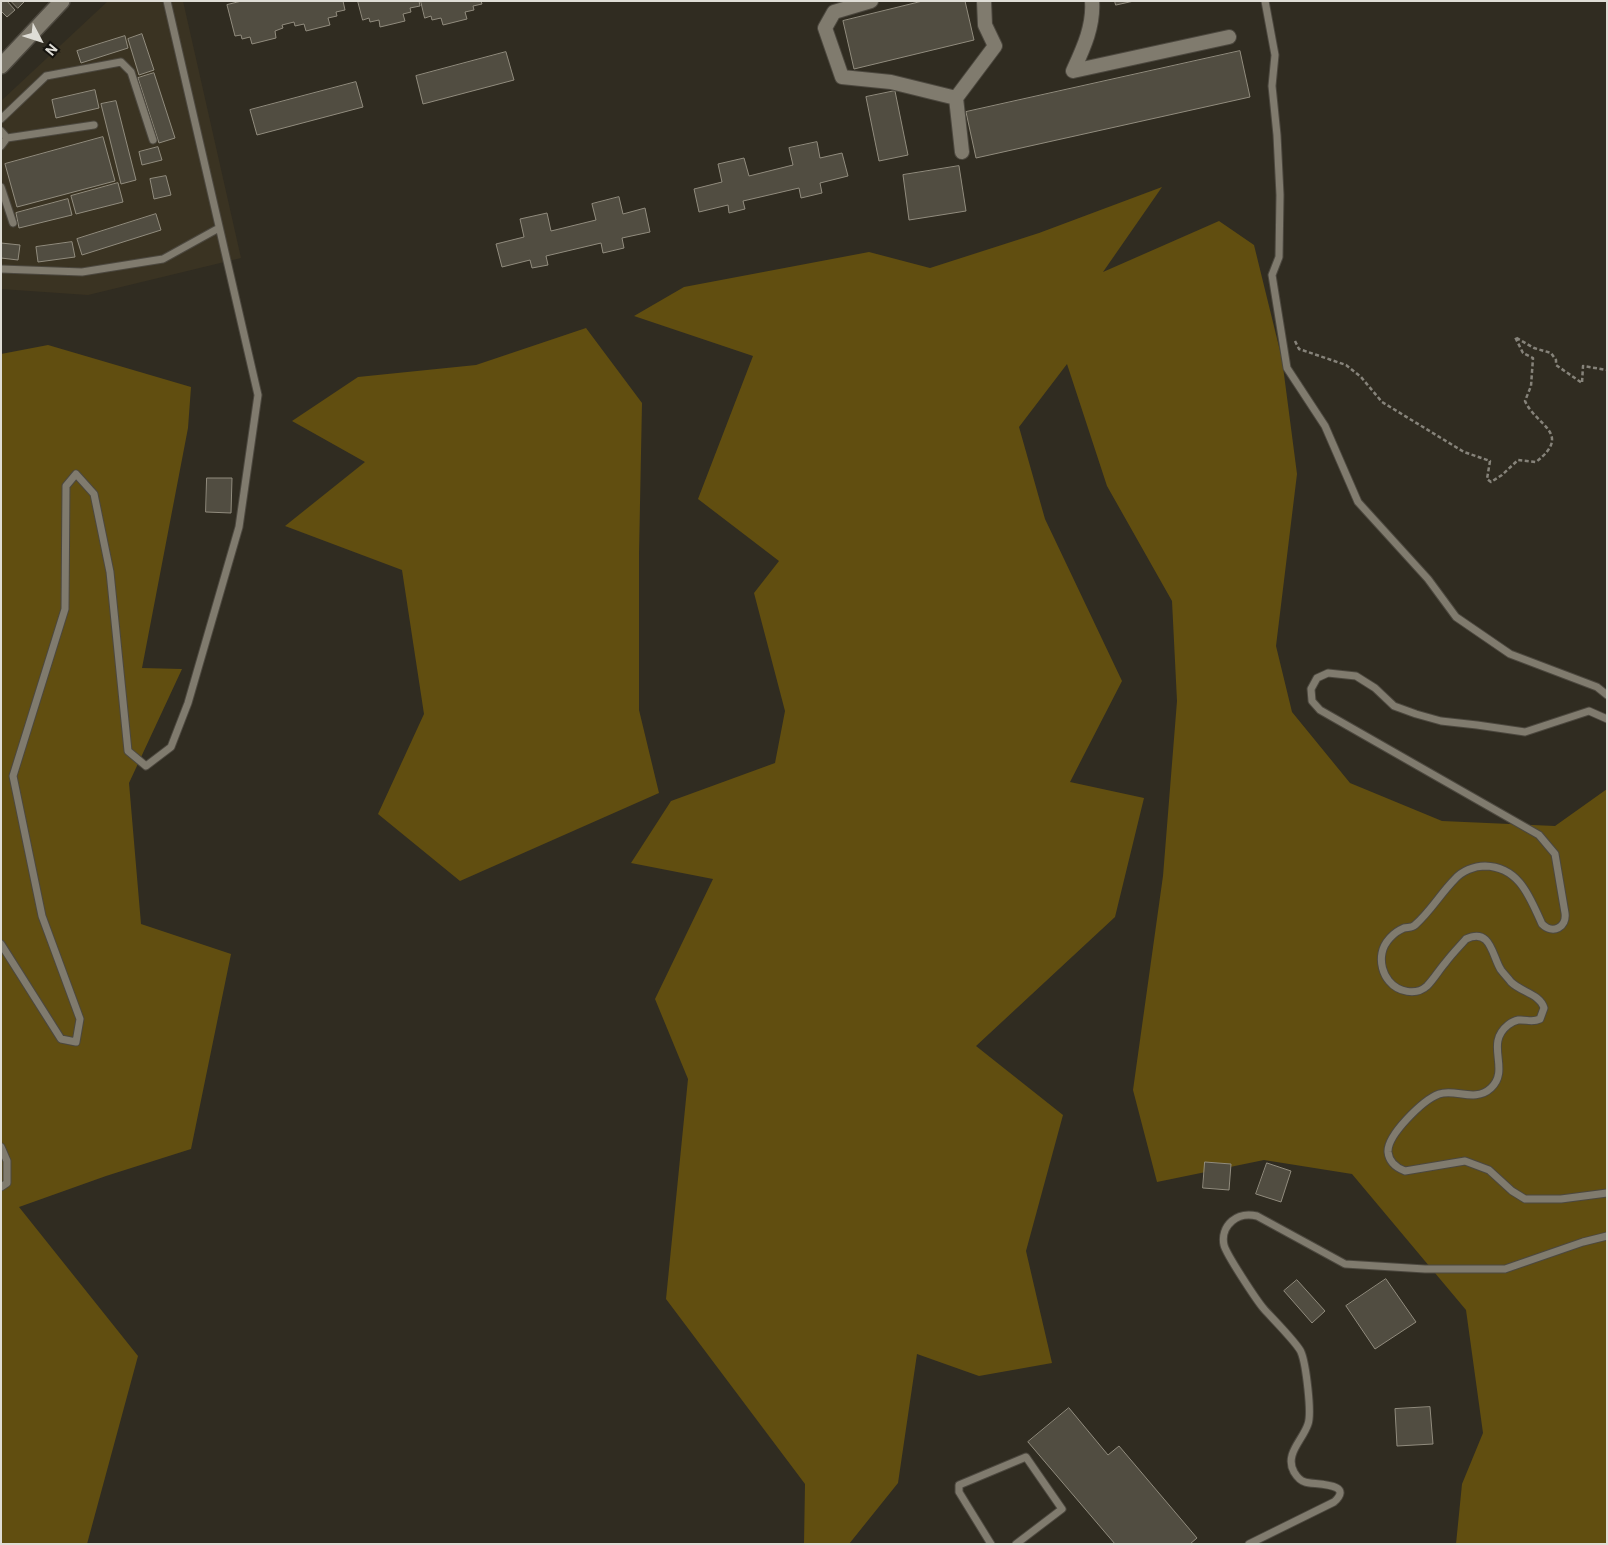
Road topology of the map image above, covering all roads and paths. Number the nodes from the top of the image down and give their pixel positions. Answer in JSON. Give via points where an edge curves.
{"nodes":[{"id":1,"x":62,"y":1,"type":"edge"},
{"id":2,"x":167,"y":1,"type":"edge"},
{"id":3,"x":871,"y":1,"type":"edge"},
{"id":4,"x":984,"y":1,"type":"edge"},
{"id":5,"x":1092,"y":1,"type":"edge"},
{"id":6,"x":1265,"y":1,"type":"edge"},
{"id":7,"x":1229,"y":37,"type":"dead end"},
{"id":8,"x":1,"y":66,"type":"edge"},
{"id":9,"x":956,"y":98,"type":"junction"},
{"id":10,"x":1,"y":119,"type":"edge"},
{"id":11,"x":94,"y":125,"type":"dead end"},
{"id":12,"x":1,"y":131,"type":"edge"},
{"id":13,"x":7,"y":138,"type":"junction"},
{"id":14,"x":152,"y":140,"type":"dead end"},
{"id":15,"x":1,"y":146,"type":"edge"},
{"id":16,"x":962,"y":152,"type":"dead end"},
{"id":17,"x":1,"y":187,"type":"edge"},
{"id":18,"x":13,"y":223,"type":"dead end"},
{"id":19,"x":219,"y":228,"type":"junction"},
{"id":20,"x":1,"y":269,"type":"edge"},
{"id":21,"x":1292,"y":337,"type":"dead end"},
{"id":22,"x":1607,"y":370,"type":"edge"},
{"id":23,"x":1607,"y":695,"type":"edge"},
{"id":24,"x":1607,"y":719,"type":"edge"},
{"id":25,"x":1,"y":944,"type":"edge"},
{"id":26,"x":1,"y":1147,"type":"edge"},
{"id":27,"x":1,"y":1187,"type":"edge"},
{"id":28,"x":1607,"y":1193,"type":"edge"},
{"id":29,"x":1607,"y":1236,"type":"edge"},
{"id":30,"x":991,"y":1544,"type":"edge"},
{"id":31,"x":1016,"y":1544,"type":"edge"},
{"id":32,"x":1250,"y":1544,"type":"edge"}],
"edges":[{"from":1,"to":8,"type":"street"},
{"from":2,"to":19,"type":"lane"},
{"from":3,"to":9,"type":"street","via":[[834,12],[825,28],[842,77],[891,82]]},
{"from":4,"to":9,"type":"street","via":[[985,25],[995,46]]},
{"from":5,"to":7,"type":"street","via":[[1093,13],[1087,40],[1073,71]]},
{"from":6,"to":23,"type":"lane","via":[[1274,55],[1272,86],[1280,195],[1279,257],[1272,275],[1287,368],[1325,426],[1358,502],[1428,579],[1456,617],[1510,654],[1598,687]]},
{"from":9,"to":16,"type":"street"},
{"from":10,"to":14,"type":"lane","via":[[46,76],[120,62],[131,72]]},
{"from":11,"to":13,"type":"lane"},
{"from":12,"to":13,"type":"lane"},
{"from":13,"to":15,"type":"lane"},
{"from":17,"to":18,"type":"lane"},
{"from":19,"to":20,"type":"lane","via":[[163,259],[82,272]]},
{"from":19,"to":25,"type":"lane","via":[[258,395],[239,527],[188,704],[171,747],[146,766],[128,751],[110,572],[94,494],[76,474],[66,486],[64,609],[12,776],[42,916],[80,1019],[76,1042],[61,1039]]},
{"from":21,"to":22,"type":"path","via":[[1299,349],[1346,365],[1382,402],[1433,434],[1464,452],[1490,461],[1487,479],[1491,482],[1518,460],[1536,462],[1548,453],[1552,439],[1550,429],[1525,401],[1531,386],[1533,358],[1523,353],[1515,337],[1551,353],[1556,365],[1582,382],[1583,366]]},
{"from":24,"to":28,"type":"lane","via":[[1589,711],[1525,732],[1441,721],[1416,714],[1394,706],[1356,676],[1328,673],[1317,678],[1311,689],[1312,701],[1320,710],[1539,835],[1555,854],[1565,912],[1563,924],[1557,929],[1548,929],[1516,878],[1505,870],[1480,866],[1456,877],[1413,927],[1398,932],[1386,943],[1382,953],[1384,974],[1396,988],[1411,992],[1426,987],[1466,939],[1480,937],[1488,942],[1501,970],[1516,987],[1541,1001],[1544,1008],[1540,1019],[1516,1020],[1502,1031],[1496,1048],[1499,1074],[1490,1089],[1474,1095],[1440,1094],[1417,1109],[1392,1137],[1389,1158],[1405,1171],[1465,1161],[1489,1170],[1525,1199],[1561,1199]]},
{"from":26,"to":27,"type":"lane","via":[[7,1161],[7,1183]]},
{"from":29,"to":32,"type":"lane","via":[[1505,1269],[1425,1269],[1345,1264],[1257,1216],[1249,1214],[1234,1219],[1225,1231],[1224,1247],[1262,1307],[1301,1351],[1309,1423],[1293,1452],[1292,1466],[1299,1479],[1334,1486],[1339,1492],[1334,1502]]},
{"from":30,"to":31,"type":"lane","via":[[959,1492],[959,1485],[1026,1457],[1062,1509]]}]}
